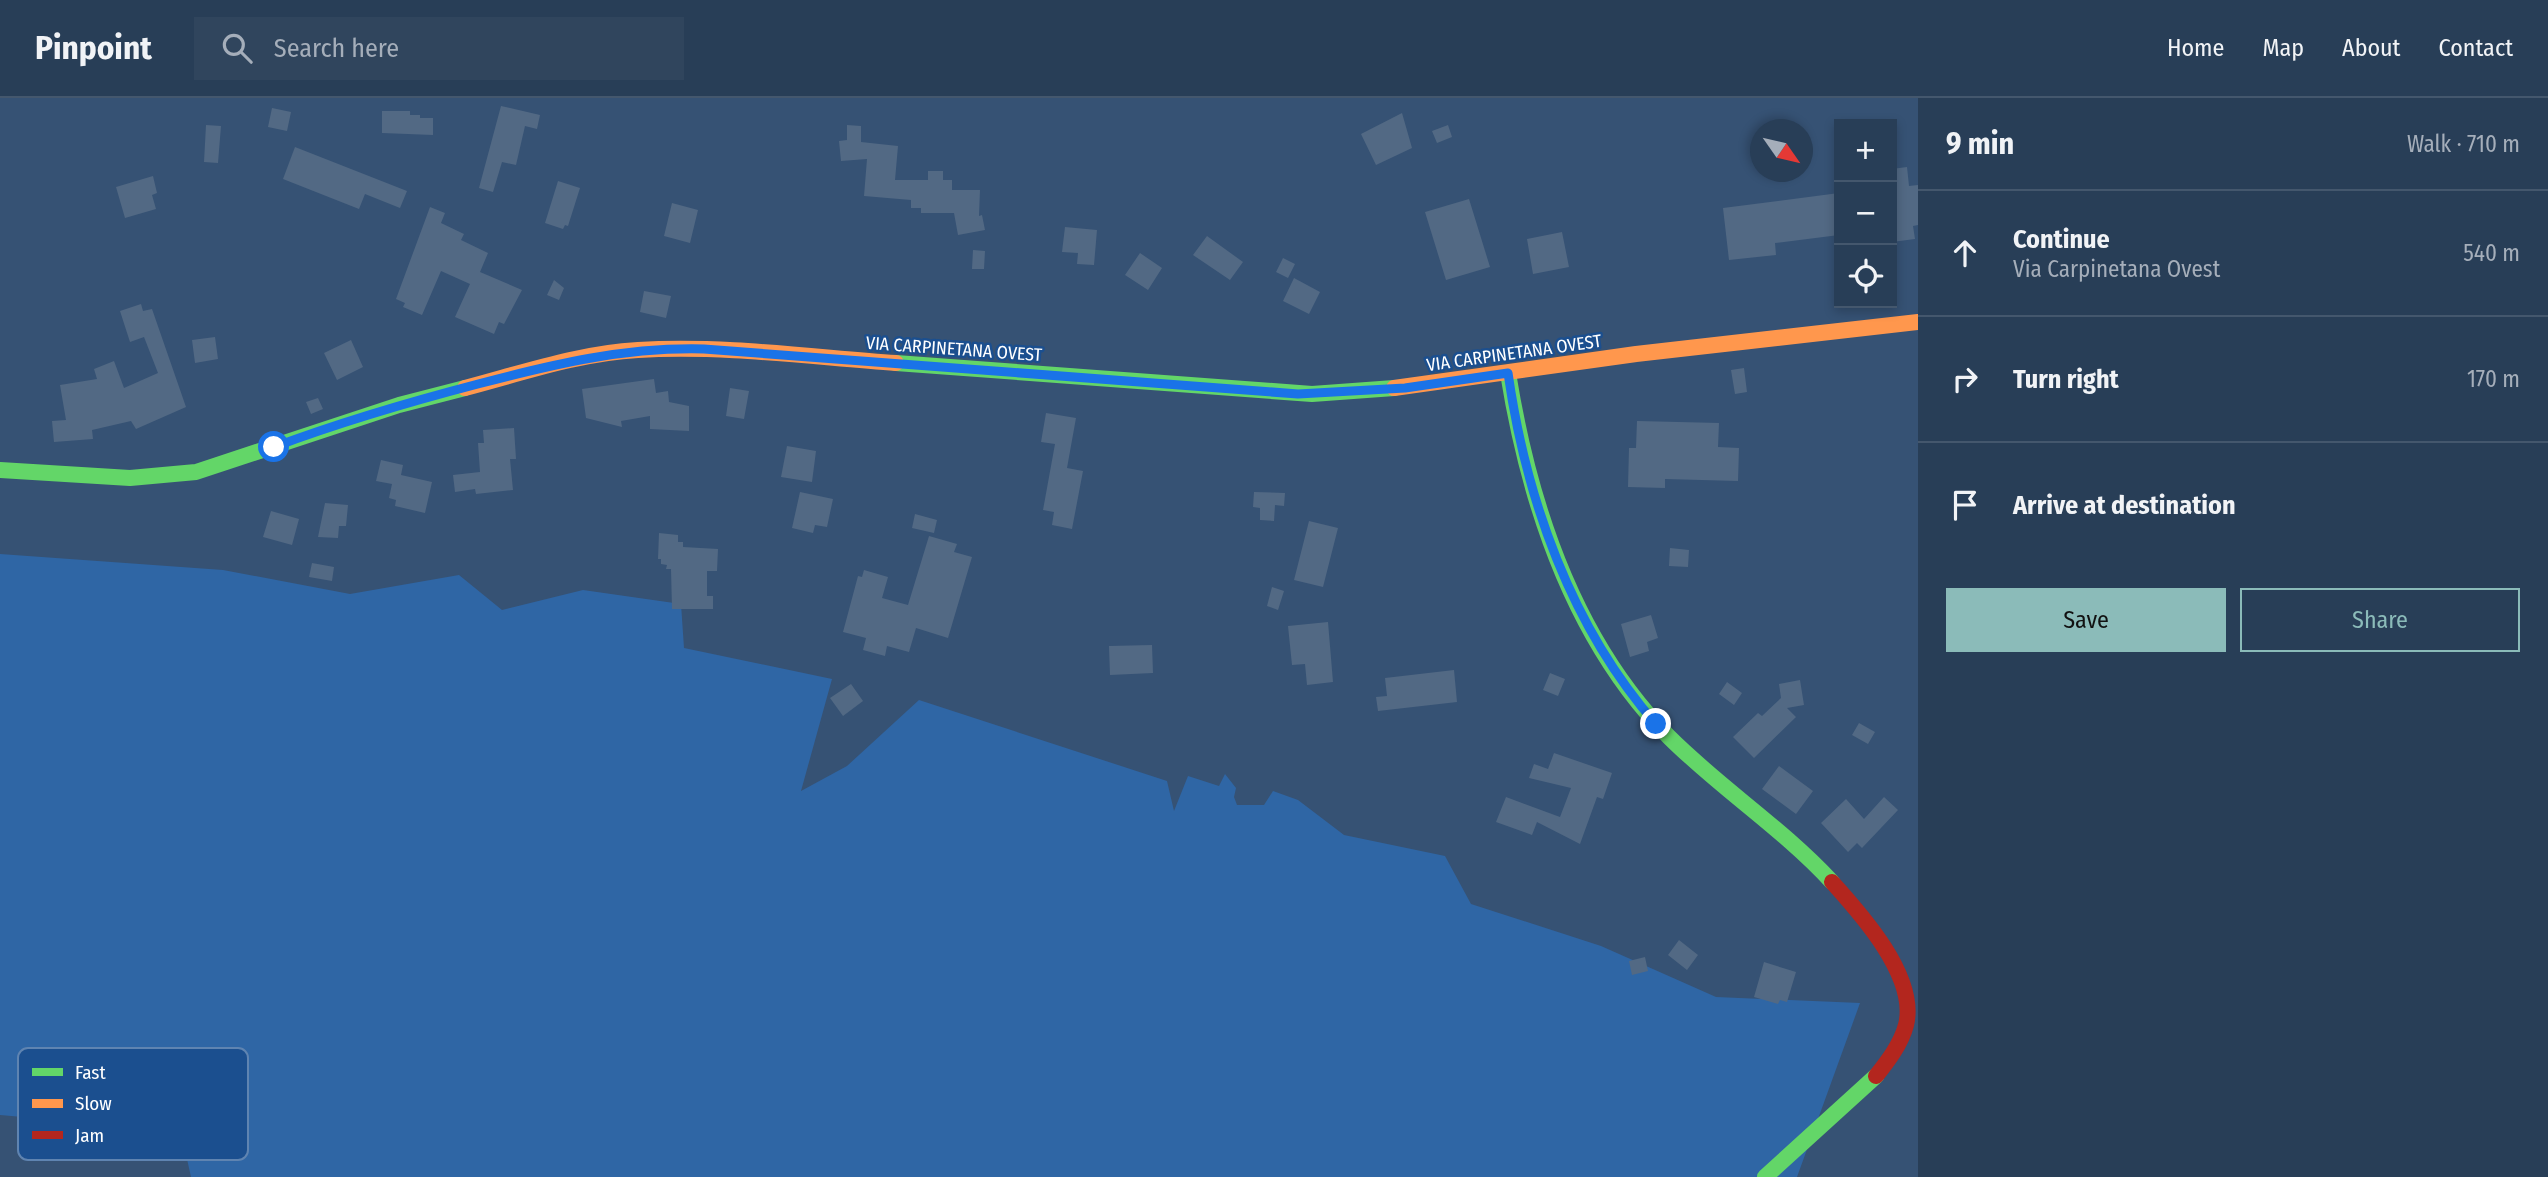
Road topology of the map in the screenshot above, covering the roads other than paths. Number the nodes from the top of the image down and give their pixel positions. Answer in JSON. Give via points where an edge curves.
{"nodes":[{"id":1,"x":1918,"y":322,"type":"edge"},
{"id":2,"x":1508,"y":373,"type":"junction"},
{"id":3,"x":0,"y":470,"type":"edge"},
{"id":4,"x":1765,"y":1177,"type":"edge"}],
"edges":[{"from":1,"to":2,"type":"main road","name":"VIA CARPINETANA OVEST"},
{"from":2,"to":3,"type":"main road","name":"VIA CARPINETANA OVEST","via":[[1386,390],[1298,394],[704,349],[636,350],[568,361],[412,401],[196,472],[130,478]]},
{"from":2,"to":4,"type":"main road","via":[[1517,424],[1548,534],[1579,608],[1611,664],[1667,736],[1798,846],[1874,924],[1895,957],[1906,986],[1907,1023],[1891,1057]]}]}
